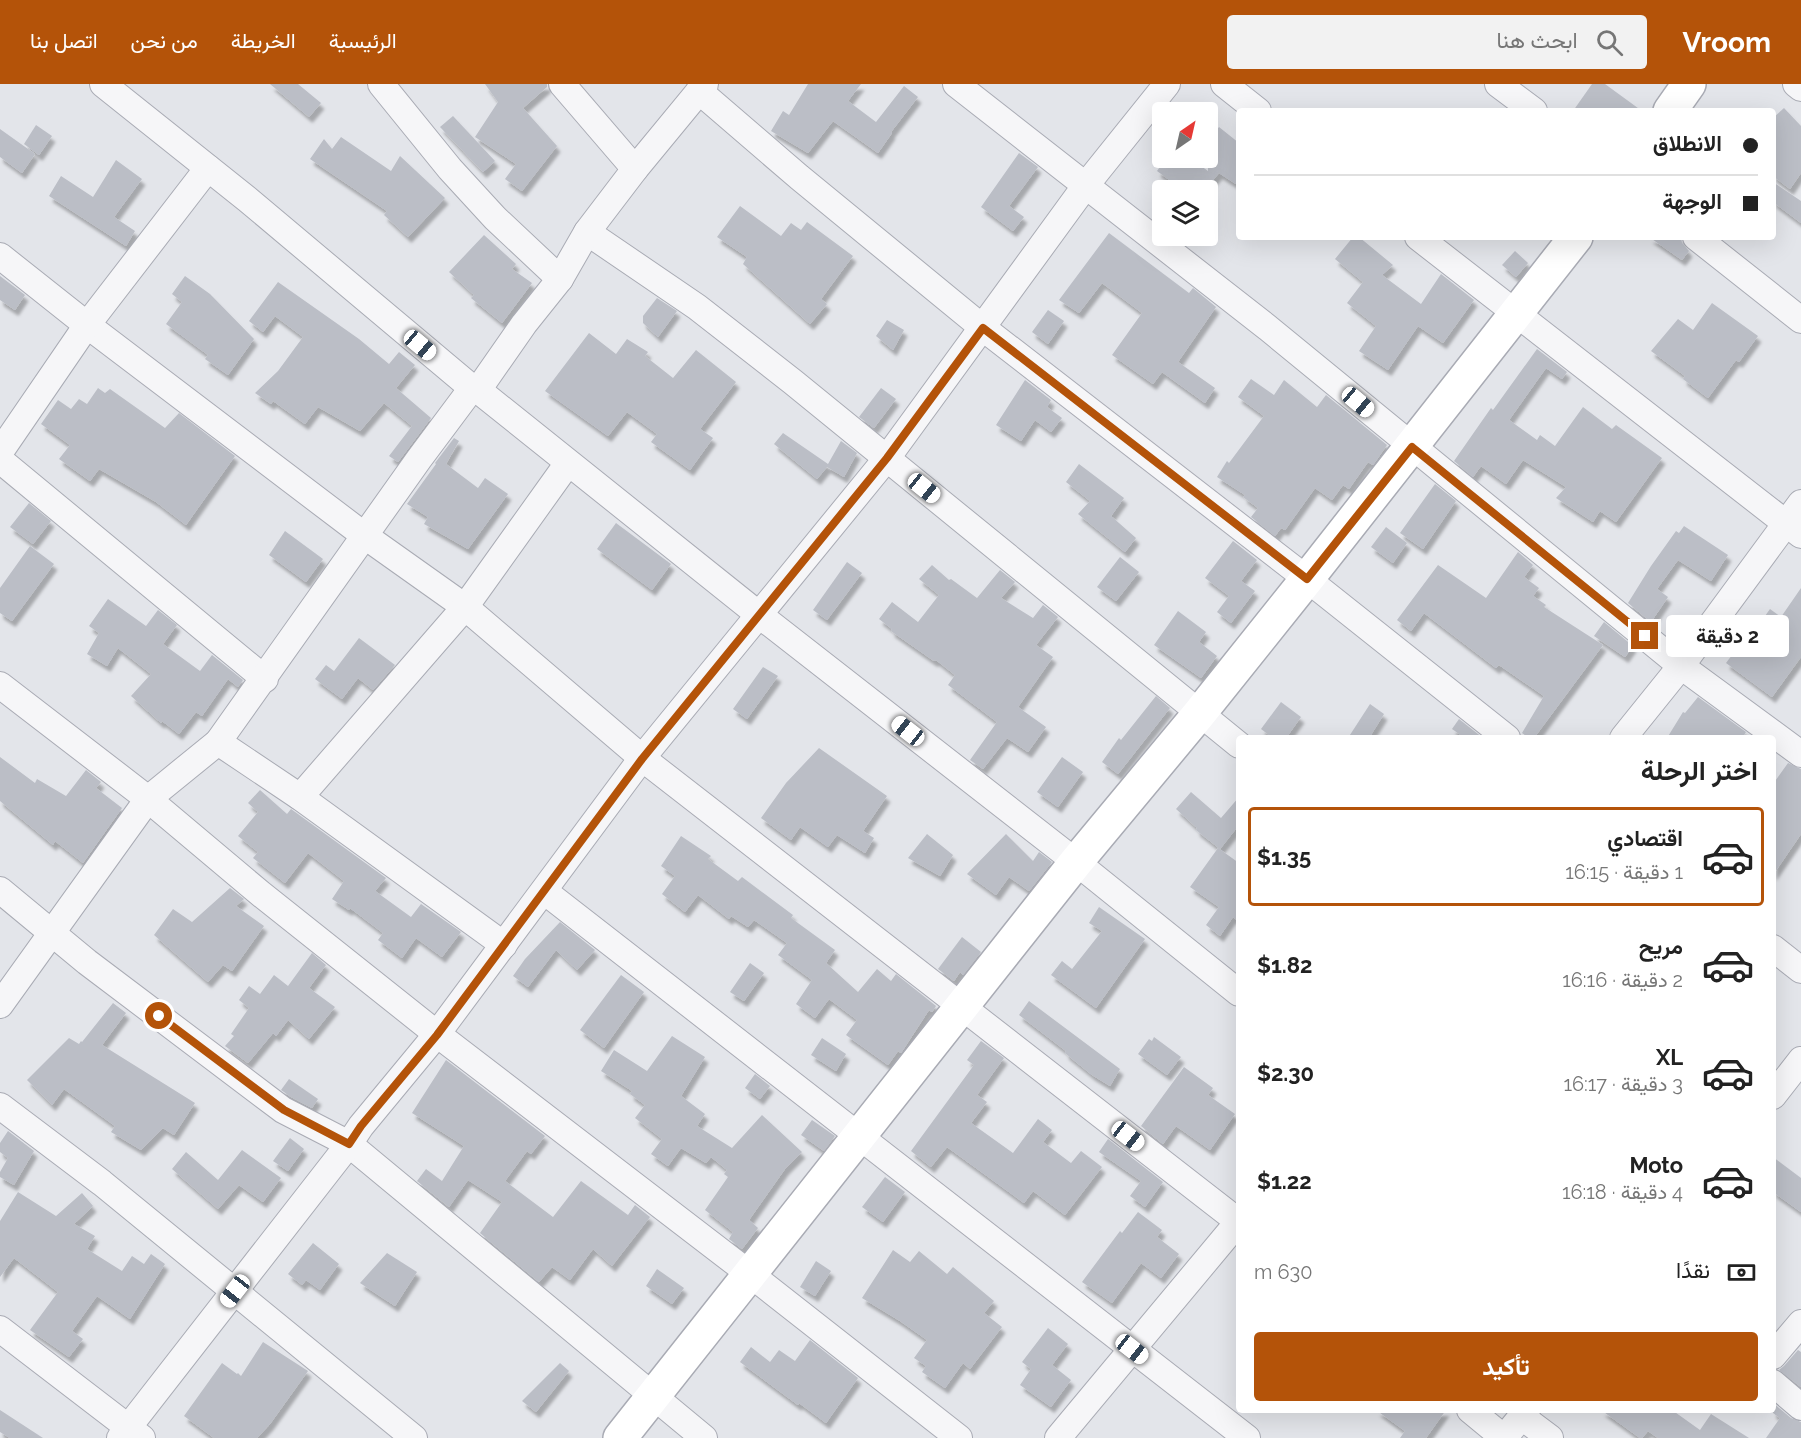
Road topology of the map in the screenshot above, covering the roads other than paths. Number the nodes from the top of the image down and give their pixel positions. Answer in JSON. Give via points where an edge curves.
{"nodes":[{"id":1,"x":103,"y":84,"type":"edge"},
{"id":2,"x":381,"y":84,"type":"edge"},
{"id":3,"x":562,"y":84,"type":"edge"},
{"id":4,"x":956,"y":84,"type":"edge"},
{"id":5,"x":1167,"y":84,"type":"edge"},
{"id":6,"x":1224,"y":84,"type":"edge"},
{"id":7,"x":1498,"y":84,"type":"edge"},
{"id":8,"x":1689,"y":84,"type":"edge"},
{"id":9,"x":1796,"y":84,"type":"edge"},
{"id":10,"x":702,"y":87,"type":"edge"},
{"id":11,"x":1801,"y":88,"type":"edge"},
{"id":12,"x":1254,"y":108,"type":"edge"},
{"id":13,"x":1530,"y":108,"type":"edge"},
{"id":14,"x":1672,"y":108,"type":"edge"},
{"id":15,"x":208,"y":168,"type":"junction"},
{"id":16,"x":635,"y":169,"type":"junction"},
{"id":17,"x":1086,"y":185,"type":"junction"},
{"id":18,"x":587,"y":232,"type":"junction"},
{"id":19,"x":1422,"y":240,"type":"edge"},
{"id":20,"x":1574,"y":240,"type":"edge"},
{"id":21,"x":1700,"y":240,"type":"edge"},
{"id":22,"x":0,"y":256,"type":"edge"},
{"id":23,"x":560,"y":279,"type":"junction"},
{"id":24,"x":1516,"y":314,"type":"junction"},
{"id":25,"x":1801,"y":320,"type":"edge"},
{"id":26,"x":87,"y":325,"type":"junction"},
{"id":27,"x":983,"y":328,"type":"junction"},
{"id":28,"x":475,"y":389,"type":"junction"},
{"id":29,"x":1412,"y":447,"type":"junction"},
{"id":30,"x":0,"y":452,"type":"edge"},
{"id":31,"x":887,"y":458,"type":"junction"},
{"id":32,"x":0,"y":460,"type":"edge"},
{"id":33,"x":568,"y":463,"type":"junction"},
{"id":34,"x":1801,"y":503,"type":"edge"},
{"id":35,"x":1793,"y":529,"type":"edge"},
{"id":36,"x":364,"y":536,"type":"junction"},
{"id":37,"x":1307,"y":579,"type":"junction"},
{"id":38,"x":465,"y":607,"type":"junction"},
{"id":39,"x":758,"y":614,"type":"junction"},
{"id":40,"x":1681,"y":666,"type":"junction"},
{"id":41,"x":265,"y":679,"type":"junction"},
{"id":42,"x":0,"y":685,"type":"edge"},
{"id":43,"x":1199,"y":714,"type":"junction"},
{"id":44,"x":1503,"y":735,"type":"edge"},
{"id":45,"x":1625,"y":735,"type":"edge"},
{"id":46,"x":1775,"y":735,"type":"edge"},
{"id":47,"x":1776,"y":736,"type":"edge"},
{"id":48,"x":218,"y":742,"type":"junction"},
{"id":49,"x":1236,"y":743,"type":"edge"},
{"id":50,"x":1801,"y":754,"type":"edge"},
{"id":51,"x":642,"y":759,"type":"junction"},
{"id":52,"x":300,"y":797,"type":"junction"},
{"id":53,"x":148,"y":799,"type":"junction"},
{"id":54,"x":1076,"y":862,"type":"junction"},
{"id":55,"x":0,"y":890,"type":"edge"},
{"id":56,"x":544,"y":891,"type":"junction"},
{"id":57,"x":53,"y":933,"type":"junction"},
{"id":58,"x":504,"y":945,"type":"junction"},
{"id":59,"x":1776,"y":950,"type":"edge"},
{"id":60,"x":1801,"y":970,"type":"edge"},
{"id":61,"x":1236,"y":991,"type":"edge"},
{"id":62,"x":0,"y":1005,"type":"edge"},
{"id":63,"x":961,"y":1007,"type":"junction"},
{"id":64,"x":437,"y":1035,"type":"junction"},
{"id":65,"x":1801,"y":1060,"type":"edge"},
{"id":66,"x":1776,"y":1092,"type":"edge"},
{"id":67,"x":0,"y":1106,"type":"edge"},
{"id":68,"x":858,"y":1136,"type":"junction"},
{"id":69,"x":349,"y":1144,"type":"junction"},
{"id":70,"x":1236,"y":1220,"type":"edge"},
{"id":71,"x":1236,"y":1226,"type":"edge"},
{"id":72,"x":750,"y":1274,"type":"junction"},
{"id":73,"x":235,"y":1291,"type":"junction"},
{"id":74,"x":1801,"y":1323,"type":"edge"},
{"id":75,"x":0,"y":1329,"type":"edge"},
{"id":76,"x":1132,"y":1349,"type":"junction"},
{"id":77,"x":1776,"y":1352,"type":"edge"},
{"id":78,"x":1776,"y":1386,"type":"edge"},
{"id":79,"x":653,"y":1396,"type":"junction"},
{"id":80,"x":1801,"y":1407,"type":"edge"},
{"id":81,"x":1474,"y":1413,"type":"edge"},
{"id":82,"x":1525,"y":1413,"type":"edge"},
{"id":83,"x":130,"y":1435,"type":"edge"},
{"id":84,"x":414,"y":1438,"type":"edge"},
{"id":85,"x":620,"y":1438,"type":"edge"},
{"id":86,"x":704,"y":1438,"type":"edge"},
{"id":87,"x":959,"y":1438,"type":"edge"},
{"id":88,"x":1058,"y":1438,"type":"edge"},
{"id":89,"x":1247,"y":1438,"type":"edge"},
{"id":90,"x":1504,"y":1438,"type":"edge"},
{"id":91,"x":1550,"y":1438,"type":"edge"}],
"edges":[{"from":1,"to":15,"type":"street"},
{"from":2,"to":23,"type":"street","via":[[450,169]]},
{"from":3,"to":16,"type":"street"},
{"from":4,"to":17,"type":"street"},
{"from":5,"to":17,"type":"street"},
{"from":6,"to":12,"type":"street"},
{"from":7,"to":13,"type":"street"},
{"from":8,"to":14,"type":"street"},
{"from":9,"to":11,"type":"street"},
{"from":10,"to":16,"type":"street"},
{"from":10,"to":27,"type":"street","via":[[799,177]]},
{"from":15,"to":26,"type":"street"},
{"from":15,"to":28,"type":"street"},
{"from":16,"to":18,"type":"street"},
{"from":17,"to":27,"type":"street"},
{"from":17,"to":29,"type":"street"},
{"from":18,"to":23,"type":"street"},
{"from":18,"to":31,"type":"street","via":[[697,307]]},
{"from":19,"to":24,"type":"street"},
{"from":20,"to":24,"type":"street"},
{"from":21,"to":25,"type":"street"},
{"from":22,"to":26,"type":"street"},
{"from":23,"to":28,"type":"street"},
{"from":24,"to":29,"type":"street"},
{"from":24,"to":35,"type":"street"},
{"from":26,"to":30,"type":"street"},
{"from":26,"to":36,"type":"street"},
{"from":27,"to":31,"type":"street"},
{"from":27,"to":37,"type":"street"},
{"from":28,"to":33,"type":"street"},
{"from":28,"to":36,"type":"street"},
{"from":29,"to":37,"type":"street"},
{"from":29,"to":40,"type":"street"},
{"from":31,"to":39,"type":"street"},
{"from":31,"to":43,"type":"street"},
{"from":32,"to":41,"type":"street"},
{"from":33,"to":38,"type":"street"},
{"from":33,"to":39,"type":"street"},
{"from":34,"to":35,"type":"street"},
{"from":35,"to":40,"type":"street"},
{"from":36,"to":38,"type":"street"},
{"from":36,"to":41,"type":"street"},
{"from":37,"to":43,"type":"street"},
{"from":37,"to":44,"type":"street"},
{"from":38,"to":51,"type":"street"},
{"from":38,"to":52,"type":"street"},
{"from":39,"to":51,"type":"street"},
{"from":39,"to":54,"type":"street"},
{"from":40,"to":45,"type":"street"},
{"from":40,"to":46,"type":"street"},
{"from":41,"to":48,"type":"street"},
{"from":42,"to":53,"type":"street"},
{"from":43,"to":49,"type":"street"},
{"from":43,"to":54,"type":"street"},
{"from":47,"to":50,"type":"street"},
{"from":48,"to":52,"type":"street"},
{"from":48,"to":53,"type":"street"},
{"from":51,"to":56,"type":"street"},
{"from":51,"to":63,"type":"street"},
{"from":52,"to":58,"type":"street"},
{"from":53,"to":57,"type":"street"},
{"from":53,"to":64,"type":"street"},
{"from":54,"to":61,"type":"street"},
{"from":54,"to":63,"type":"street"},
{"from":55,"to":57,"type":"street"},
{"from":56,"to":58,"type":"street"},
{"from":56,"to":68,"type":"street"},
{"from":57,"to":62,"type":"street"},
{"from":57,"to":69,"type":"street","via":[[284,1110]]},
{"from":58,"to":64,"type":"street"},
{"from":59,"to":60,"type":"street"},
{"from":63,"to":68,"type":"street"},
{"from":63,"to":70,"type":"street"},
{"from":64,"to":69,"type":"street"},
{"from":64,"to":72,"type":"street"},
{"from":65,"to":66,"type":"street"},
{"from":67,"to":73,"type":"street"},
{"from":68,"to":72,"type":"street"},
{"from":68,"to":76,"type":"street"},
{"from":69,"to":73,"type":"street"},
{"from":69,"to":79,"type":"street"},
{"from":71,"to":76,"type":"street"},
{"from":72,"to":79,"type":"street"},
{"from":72,"to":87,"type":"street"},
{"from":73,"to":83,"type":"street"},
{"from":73,"to":84,"type":"street"},
{"from":74,"to":77,"type":"street"},
{"from":75,"to":83,"type":"street"},
{"from":76,"to":88,"type":"street"},
{"from":76,"to":89,"type":"street"},
{"from":78,"to":80,"type":"street"},
{"from":79,"to":85,"type":"street"},
{"from":79,"to":86,"type":"street"},
{"from":81,"to":90,"type":"street"},
{"from":82,"to":90,"type":"street"},
{"from":82,"to":91,"type":"street"}]}
